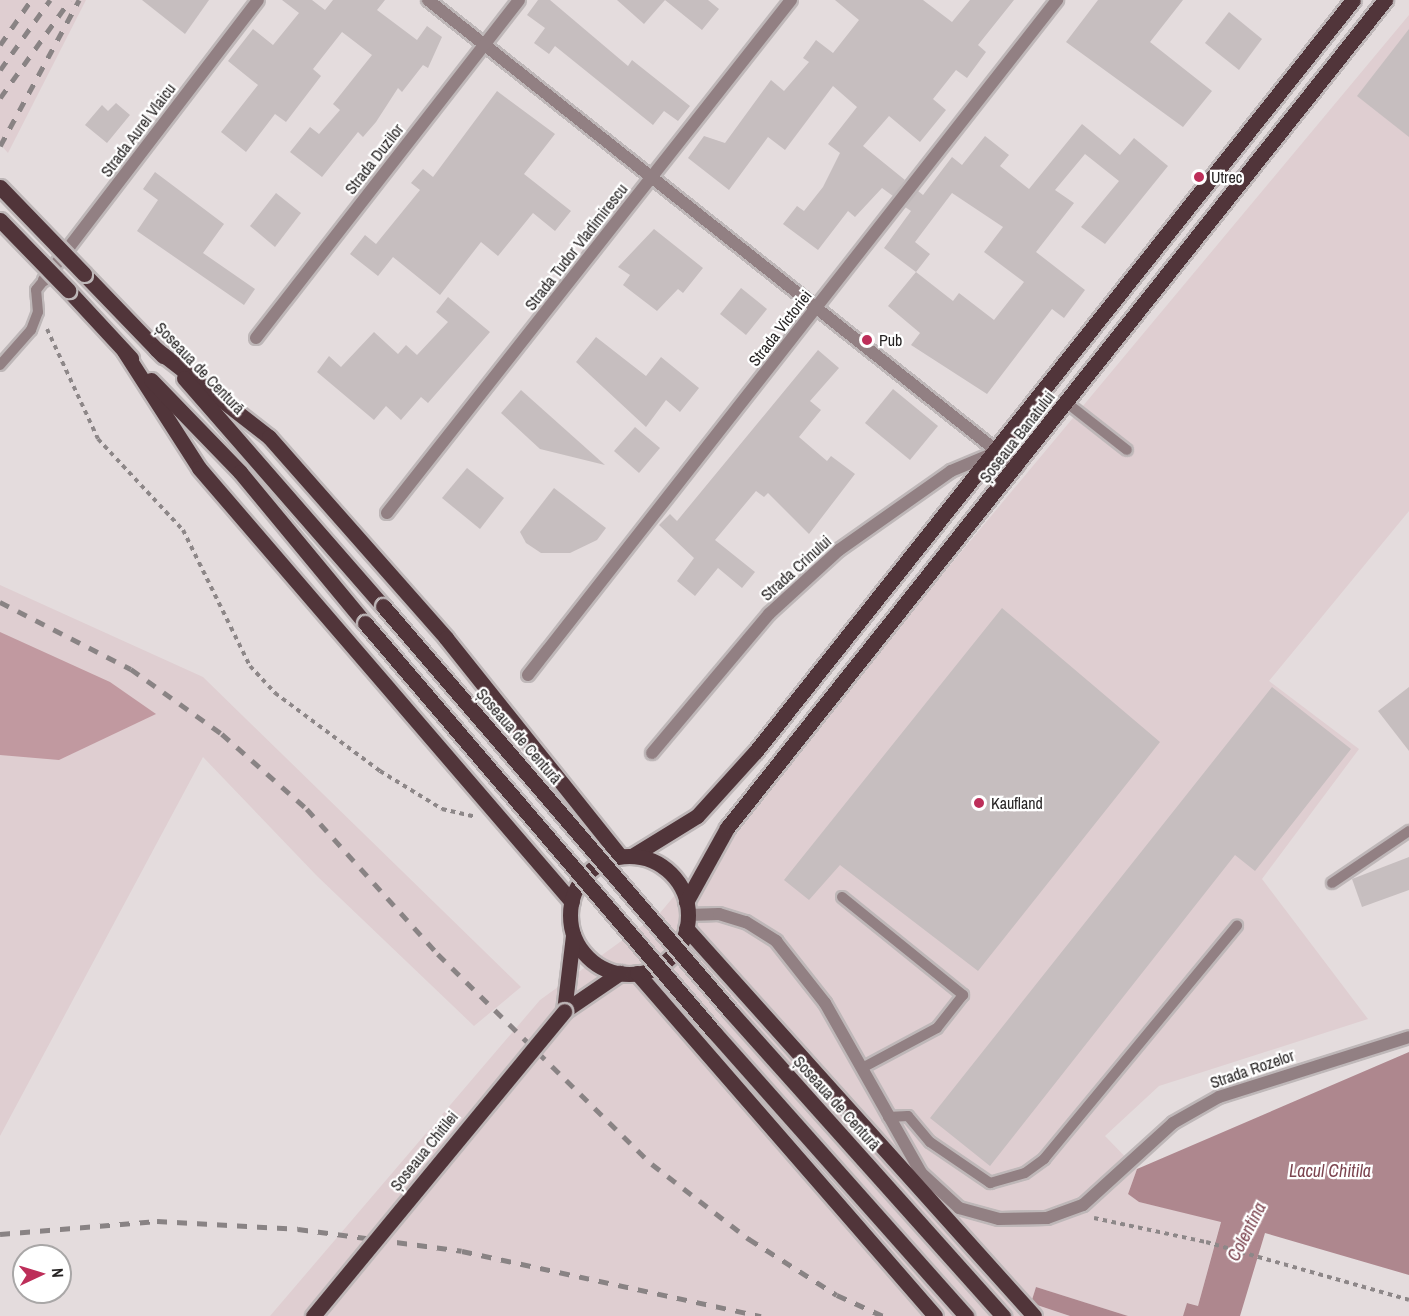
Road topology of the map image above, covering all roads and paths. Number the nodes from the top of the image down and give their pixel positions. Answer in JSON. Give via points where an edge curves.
{"nodes":[{"id":1,"x":258,"y":0,"type":"edge"},
{"id":2,"x":428,"y":0,"type":"edge"},
{"id":3,"x":519,"y":0,"type":"edge"},
{"id":4,"x":790,"y":0,"type":"edge"},
{"id":5,"x":1057,"y":0,"type":"edge"},
{"id":6,"x":1385,"y":0,"type":"edge"},
{"id":7,"x":1346,"y":3,"type":"edge"},
{"id":8,"x":483,"y":45,"type":"junction"},
{"id":9,"x":651,"y":178,"type":"junction"},
{"id":10,"x":0,"y":187,"type":"edge"},
{"id":11,"x":0,"y":220,"type":"edge"},
{"id":12,"x":44,"y":280,"type":"joint"},
{"id":13,"x":817,"y":308,"type":"junction"},
{"id":14,"x":38,"y":312,"type":"junction"},
{"id":15,"x":256,"y":338,"type":"dead end"},
{"id":16,"x":156,"y":349,"type":"junction"},
{"id":17,"x":124,"y":351,"type":"junction"},
{"id":18,"x":0,"y":365,"type":"edge"},
{"id":19,"x":1067,"y":403,"type":"junction"},
{"id":20,"x":1127,"y":450,"type":"dead end"},
{"id":21,"x":998,"y":452,"type":"junction"},
{"id":22,"x":1017,"y":467,"type":"junction"},
{"id":23,"x":387,"y":513,"type":"dead end"},
{"id":24,"x":528,"y":675,"type":"dead end"},
{"id":25,"x":651,"y":753,"type":"dead end"},
{"id":26,"x":507,"y":823,"type":"junction"},
{"id":27,"x":1409,"y":831,"type":"edge"},
{"id":28,"x":626,"y":856,"type":"junction"},
{"id":29,"x":1332,"y":884,"type":"dead end"},
{"id":30,"x":842,"y":897,"type":"dead end"},
{"id":31,"x":572,"y":902,"type":"junction"},
{"id":32,"x":687,"y":915,"type":"junction"},
{"id":33,"x":1237,"y":926,"type":"dead end"},
{"id":34,"x":573,"y":934,"type":"junction"},
{"id":35,"x":620,"y":973,"type":"junction"},
{"id":36,"x":637,"y":973,"type":"junction"},
{"id":37,"x":564,"y":1011,"type":"junction"},
{"id":38,"x":1409,"y":1037,"type":"edge"},
{"id":39,"x":864,"y":1067,"type":"junction"},
{"id":40,"x":888,"y":1117,"type":"junction"},
{"id":41,"x":1069,"y":1212,"type":"junction"},
{"id":42,"x":1409,"y":1300,"type":"edge"},
{"id":43,"x":313,"y":1316,"type":"edge"},
{"id":44,"x":935,"y":1316,"type":"edge"},
{"id":45,"x":966,"y":1316,"type":"edge"},
{"id":46,"x":1003,"y":1316,"type":"edge"},
{"id":47,"x":1034,"y":1316,"type":"edge"}],
"edges":[{"from":1,"to":12,"type":"street","name":"Strada Aurel Vlaicu"},
{"from":2,"to":8,"type":"street"},
{"from":3,"to":8,"type":"street","name":"Strada Duzilor"},
{"from":4,"to":9,"type":"street","name":"Strada Tudor Vladimirescu"},
{"from":5,"to":13,"type":"street","name":"Strada Victoriei"},
{"from":6,"to":19,"type":"main road","name":"Șoseaua Banatului"},
{"from":7,"to":21,"type":"main road","name":"Șoseaua Banatului"},
{"from":8,"to":9,"type":"street"},
{"from":8,"to":15,"type":"street","name":"Strada Duzilor"},
{"from":9,"to":13,"type":"street"},
{"from":9,"to":23,"type":"street","name":"Strada Tudor Vladimirescu"},
{"from":10,"to":16,"type":"main road","name":"Șoseaua de Centură","bridge":true},
{"from":11,"to":17,"type":"main road","bridge":true},
{"from":12,"to":14,"type":"lane","via":[[36,290]]},
{"from":13,"to":21,"type":"street"},
{"from":13,"to":24,"type":"street","name":"Strada Victoriei"},
{"from":14,"to":18,"type":"lane","via":[[31,330]]},
{"from":14,"to":26,"type":"path","via":[[98,440],[183,530],[250,666],[275,693],[380,771],[442,809]]},
{"from":16,"to":28,"type":"main road","via":[[269,437],[446,638]]},
{"from":16,"to":46,"type":"main road","name":"Șoseaua de Centură","bridge":true,"via":[[249,446],[732,1013]]},
{"from":17,"to":26,"type":"main road","via":[[199,468]]},
{"from":17,"to":45,"type":"main road","bridge":true,"via":[[240,472],[714,1032]]},
{"from":19,"to":20,"type":"lane"},
{"from":19,"to":22,"type":"main road","name":"Șoseaua Banatului"},
{"from":21,"to":22,"type":"street"},
{"from":21,"to":25,"type":"street","name":"Strada Crinului","via":[[951,471],[839,550],[769,614]]},
{"from":21,"to":28,"type":"main road","name":"Șoseaua Banatului","via":[[756,751],[697,816]]},
{"from":22,"to":32,"type":"main road","name":"Șoseaua Banatului","via":[[727,828]]},
{"from":26,"to":31,"type":"main road"},
{"from":27,"to":29,"type":"lane"},
{"from":28,"to":31,"type":"main road","via":[[585,875]]},
{"from":28,"to":32,"type":"main road","via":[[672,875]]},
{"from":30,"to":39,"type":"lane","via":[[963,995],[937,1028]]},
{"from":31,"to":34,"type":"main road"},
{"from":32,"to":36,"type":"main road","via":[[669,958]]},
{"from":32,"to":39,"type":"street","via":[[719,914],[746,922],[776,941],[825,1003]]},
{"from":32,"to":47,"type":"main road"},
{"from":33,"to":40,"type":"lane","via":[[1044,1159],[1025,1173],[990,1183],[930,1142],[908,1116]]},
{"from":34,"to":35,"type":"main road","via":[[596,964]]},
{"from":34,"to":37,"type":"main road"},
{"from":35,"to":36,"type":"main road"},
{"from":35,"to":37,"type":"main road","name":"Șoseaua Chitilei"},
{"from":36,"to":44,"type":"main road"},
{"from":37,"to":43,"type":"main road","name":"Șoseaua Chitilei","bridge":true},
{"from":38,"to":41,"type":"street","name":"Strada Rozelor","via":[[1238,1089],[1196,1108],[1098,1195]]},
{"from":39,"to":40,"type":"street"},
{"from":40,"to":41,"type":"street","via":[[921,1173],[959,1208],[999,1219]]},
{"from":41,"to":42,"type":"path","via":[[1206,1242]]}]}
